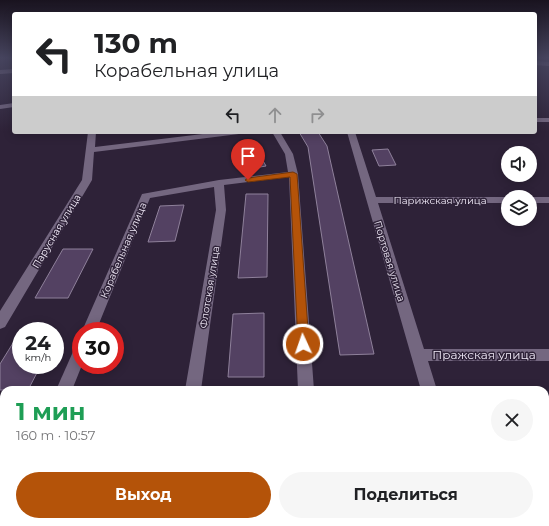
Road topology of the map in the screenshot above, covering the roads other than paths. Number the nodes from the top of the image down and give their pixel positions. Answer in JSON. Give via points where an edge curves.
{"nodes":[{"id":1,"x":12,"y":105,"type":"edge"},
{"id":2,"x":0,"y":107,"type":"edge"},
{"id":3,"x":537,"y":120,"type":"edge"},
{"id":4,"x":549,"y":120,"type":"edge"},
{"id":5,"x":92,"y":134,"type":"edge"},
{"id":6,"x":150,"y":134,"type":"edge"},
{"id":7,"x":210,"y":134,"type":"edge"},
{"id":8,"x":277,"y":134,"type":"edge"},
{"id":9,"x":352,"y":134,"type":"edge"},
{"id":10,"x":151,"y":143,"type":"junction"},
{"id":11,"x":91,"y":150,"type":"junction"},
{"id":12,"x":293,"y":174,"type":"junction"},
{"id":13,"x":219,"y":183,"type":"junction"},
{"id":14,"x":372,"y":200,"type":"junction"},
{"id":15,"x":501,"y":200,"type":"edge"},
{"id":16,"x":537,"y":200,"type":"edge"},
{"id":17,"x":549,"y":200,"type":"edge"},
{"id":18,"x":93,"y":322,"type":"edge"},
{"id":19,"x":0,"y":323,"type":"edge"},
{"id":20,"x":419,"y":355,"type":"junction"},
{"id":21,"x":549,"y":355,"type":"edge"},
{"id":22,"x":72,"y":371,"type":"edge"},
{"id":23,"x":66,"y":386,"type":"edge"},
{"id":24,"x":194,"y":386,"type":"edge"},
{"id":25,"x":306,"y":386,"type":"edge"},
{"id":26,"x":428,"y":386,"type":"edge"}],
"edges":[{"from":1,"to":2,"type":"street"},
{"from":3,"to":4,"type":"street"},
{"from":5,"to":11,"type":"street","name":"Парусная улица"},
{"from":6,"to":10,"type":"street"},
{"from":7,"to":10,"type":"street"},
{"from":8,"to":12,"type":"street","via":[[289,154]]},
{"from":9,"to":14,"type":"street","name":"Портовая улица"},
{"from":10,"to":11,"type":"street"},
{"from":11,"to":19,"type":"street","name":"Парусная улица","via":[[87,180]]},
{"from":12,"to":13,"type":"street","name":"Корабельная улица"},
{"from":12,"to":25,"type":"street"},
{"from":13,"to":18,"type":"street","name":"Корабельная улица","via":[[146,196]]},
{"from":13,"to":24,"type":"street","name":"Флотская улица","via":[[221,210]]},
{"from":14,"to":15,"type":"street","name":"Парижская улица"},
{"from":14,"to":20,"type":"street","name":"Портовая улица"},
{"from":16,"to":17,"type":"street"},
{"from":20,"to":21,"type":"street","name":"Пражская улица"},
{"from":20,"to":26,"type":"street","name":"Портовая улица"},
{"from":22,"to":23,"type":"street"}]}
